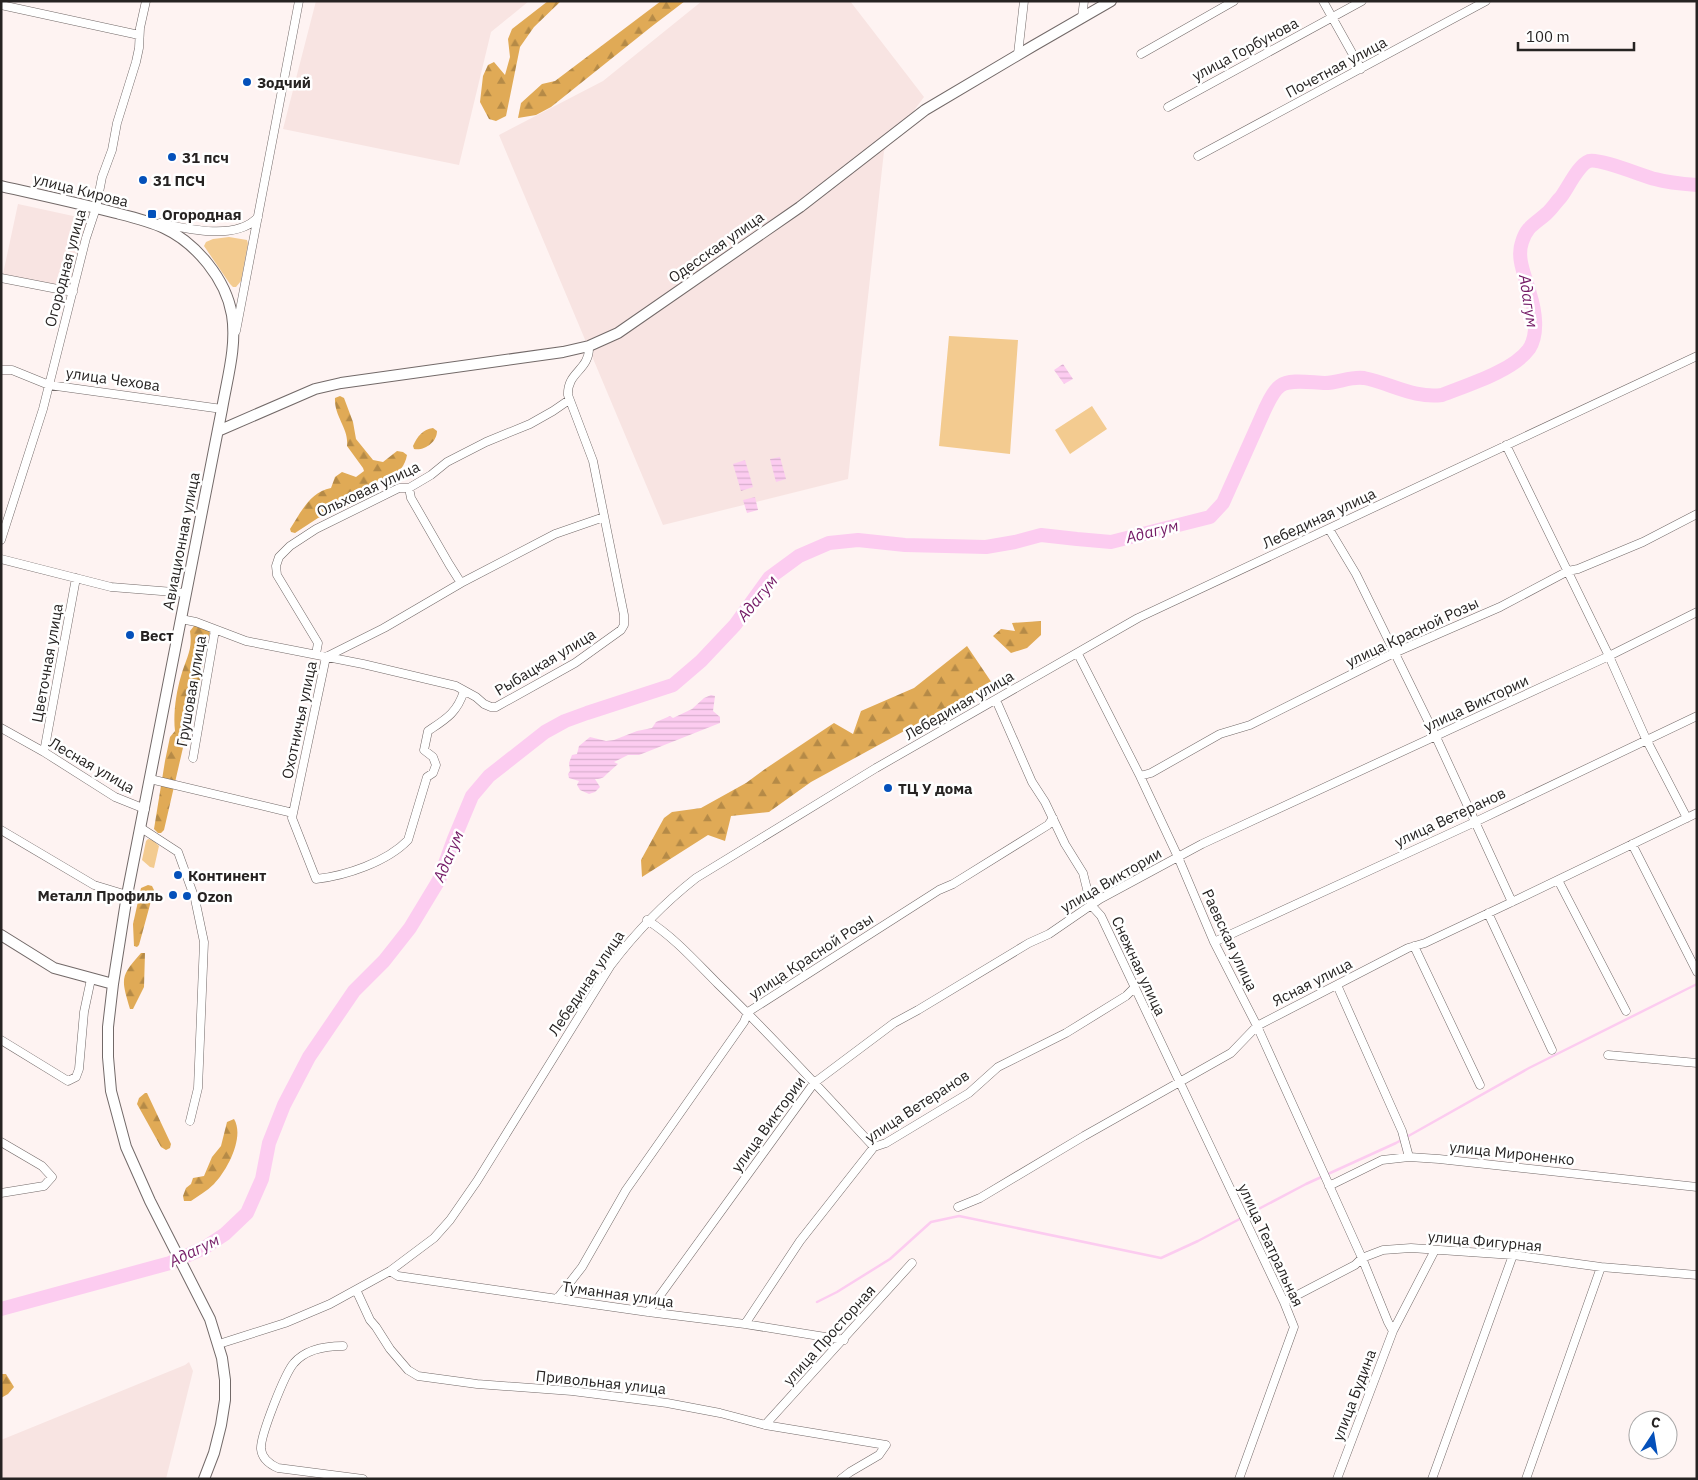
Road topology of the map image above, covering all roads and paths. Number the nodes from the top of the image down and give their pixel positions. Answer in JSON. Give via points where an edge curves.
{"nodes":[{"id":1,"x":146,"y":1,"type":"edge"},
{"id":2,"x":299,"y":1,"type":"edge"},
{"id":3,"x":1024,"y":1,"type":"edge"},
{"id":4,"x":1084,"y":1,"type":"edge"},
{"id":5,"x":1111,"y":1,"type":"edge"},
{"id":6,"x":1234,"y":1,"type":"edge"},
{"id":7,"x":1323,"y":1,"type":"edge"},
{"id":8,"x":1362,"y":1,"type":"edge"},
{"id":9,"x":1486,"y":1,"type":"edge"},
{"id":10,"x":1,"y":5,"type":"edge"},
{"id":11,"x":1082,"y":18,"type":"junction"},
{"id":12,"x":1332,"y":18,"type":"junction"},
{"id":13,"x":139,"y":36,"type":"junction"},
{"id":14,"x":1018,"y":54,"type":"junction"},
{"id":15,"x":1141,"y":54,"type":"dead end"},
{"id":16,"x":1361,"y":69,"type":"junction"},
{"id":17,"x":1168,"y":107,"type":"dead end"},
{"id":18,"x":1198,"y":156,"type":"dead end"},
{"id":19,"x":1,"y":186,"type":"edge"},
{"id":20,"x":96,"y":208,"type":"junction"},
{"id":21,"x":258,"y":217,"type":"junction"},
{"id":22,"x":136,"y":218,"type":"junction"},
{"id":23,"x":1,"y":278,"type":"edge"},
{"id":24,"x":73,"y":292,"type":"junction"},
{"id":25,"x":234,"y":339,"type":"junction"},
{"id":26,"x":589,"y":346,"type":"junction"},
{"id":27,"x":1697,"y":356,"type":"edge"},
{"id":28,"x":1,"y":370,"type":"edge"},
{"id":29,"x":49,"y":384,"type":"junction"},
{"id":30,"x":569,"y":400,"type":"junction"},
{"id":31,"x":222,"y":409,"type":"junction"},
{"id":32,"x":218,"y":431,"type":"junction"},
{"id":33,"x":1506,"y":445,"type":"junction"},
{"id":34,"x":409,"y":488,"type":"junction"},
{"id":35,"x":1697,"y":514,"type":"edge"},
{"id":36,"x":604,"y":516,"type":"junction"},
{"id":37,"x":1329,"y":528,"type":"junction"},
{"id":38,"x":1,"y":540,"type":"edge"},
{"id":39,"x":1,"y":559,"type":"edge"},
{"id":40,"x":1568,"y":571,"type":"junction"},
{"id":41,"x":76,"y":578,"type":"junction"},
{"id":42,"x":461,"y":583,"type":"junction"},
{"id":43,"x":186,"y":592,"type":"junction"},
{"id":44,"x":1697,"y":612,"type":"edge"},
{"id":45,"x":180,"y":619,"type":"junction"},
{"id":46,"x":215,"y":630,"type":"junction"},
{"id":47,"x":1394,"y":653,"type":"junction"},
{"id":48,"x":316,"y":654,"type":"junction"},
{"id":49,"x":1078,"y":654,"type":"junction"},
{"id":50,"x":326,"y":656,"type":"junction"},
{"id":51,"x":1609,"y":656,"type":"junction"},
{"id":52,"x":464,"y":691,"type":"junction"},
{"id":53,"x":996,"y":700,"type":"junction"},
{"id":54,"x":1697,"y":716,"type":"edge"},
{"id":55,"x":1,"y":728,"type":"edge"},
{"id":56,"x":1436,"y":737,"type":"junction"},
{"id":57,"x":1646,"y":739,"type":"junction"},
{"id":58,"x":44,"y":752,"type":"junction"},
{"id":59,"x":193,"y":758,"type":"dead end"},
{"id":60,"x":1140,"y":776,"type":"junction"},
{"id":61,"x":150,"y":779,"type":"junction"},
{"id":62,"x":145,"y":809,"type":"junction"},
{"id":63,"x":293,"y":813,"type":"junction"},
{"id":64,"x":1697,"y":813,"type":"edge"},
{"id":65,"x":1053,"y":818,"type":"junction"},
{"id":66,"x":1687,"y":818,"type":"junction"},
{"id":67,"x":1475,"y":822,"type":"junction"},
{"id":68,"x":141,"y":828,"type":"junction"},
{"id":69,"x":1,"y":830,"type":"edge"},
{"id":70,"x":1632,"y":844,"type":"junction"},
{"id":71,"x":1178,"y":857,"type":"junction"},
{"id":72,"x":1558,"y":880,"type":"junction"},
{"id":73,"x":127,"y":895,"type":"junction"},
{"id":74,"x":1512,"y":902,"type":"junction"},
{"id":75,"x":1091,"y":905,"type":"junction"},
{"id":76,"x":1488,"y":913,"type":"junction"},
{"id":77,"x":647,"y":920,"type":"junction"},
{"id":78,"x":1,"y":935,"type":"edge"},
{"id":79,"x":1214,"y":942,"type":"junction"},
{"id":80,"x":1414,"y":946,"type":"junction"},
{"id":81,"x":1697,"y":972,"type":"edge"},
{"id":82,"x":91,"y":979,"type":"junction"},
{"id":83,"x":112,"y":984,"type":"junction"},
{"id":84,"x":1337,"y":984,"type":"junction"},
{"id":85,"x":1134,"y":988,"type":"junction"},
{"id":86,"x":1626,"y":1011,"type":"dead end"},
{"id":87,"x":748,"y":1012,"type":"junction"},
{"id":88,"x":1257,"y":1026,"type":"junction"},
{"id":89,"x":1,"y":1040,"type":"edge"},
{"id":90,"x":1552,"y":1050,"type":"dead end"},
{"id":91,"x":1608,"y":1055,"type":"dead end"},
{"id":92,"x":1697,"y":1063,"type":"edge"},
{"id":93,"x":1180,"y":1081,"type":"junction"},
{"id":94,"x":814,"y":1082,"type":"junction"},
{"id":95,"x":1480,"y":1085,"type":"dead end"},
{"id":96,"x":190,"y":1121,"type":"dead end"},
{"id":97,"x":1,"y":1142,"type":"edge"},
{"id":98,"x":874,"y":1147,"type":"junction"},
{"id":99,"x":1408,"y":1157,"type":"junction"},
{"id":100,"x":1218,"y":1164,"type":"joint"},
{"id":101,"x":1326,"y":1179,"type":"junction"},
{"id":102,"x":1697,"y":1187,"type":"edge"},
{"id":103,"x":1,"y":1193,"type":"edge"},
{"id":104,"x":958,"y":1207,"type":"dead end"},
{"id":105,"x":1435,"y":1250,"type":"junction"},
{"id":106,"x":1513,"y":1255,"type":"junction"},
{"id":107,"x":1362,"y":1258,"type":"junction"},
{"id":108,"x":912,"y":1263,"type":"dead end"},
{"id":109,"x":1601,"y":1266,"type":"junction"},
{"id":110,"x":390,"y":1270,"type":"junction"},
{"id":111,"x":1697,"y":1275,"type":"edge"},
{"id":112,"x":355,"y":1291,"type":"junction"},
{"id":113,"x":557,"y":1299,"type":"junction"},
{"id":114,"x":1284,"y":1302,"type":"junction"},
{"id":115,"x":648,"y":1312,"type":"junction"},
{"id":116,"x":745,"y":1324,"type":"junction"},
{"id":117,"x":1393,"y":1331,"type":"junction"},
{"id":118,"x":844,"y":1340,"type":"junction"},
{"id":119,"x":218,"y":1344,"type":"junction"},
{"id":120,"x":343,"y":1346,"type":"dead end"},
{"id":121,"x":765,"y":1425,"type":"junction"},
{"id":122,"x":204,"y":1479,"type":"edge"},
{"id":123,"x":363,"y":1479,"type":"edge"},
{"id":124,"x":841,"y":1479,"type":"edge"},
{"id":125,"x":1239,"y":1479,"type":"edge"},
{"id":126,"x":1338,"y":1479,"type":"edge"},
{"id":127,"x":1432,"y":1479,"type":"edge"},
{"id":128,"x":1526,"y":1479,"type":"edge"}],
"edges":[{"from":1,"to":13,"type":"street","name":"Огородная улица"},
{"from":2,"to":21,"type":"street","name":"Авиационная улица"},
{"from":3,"to":14,"type":"street"},
{"from":4,"to":11,"type":"street"},
{"from":5,"to":11,"type":"main road","name":"Одесская улица"},
{"from":6,"to":15,"type":"street"},
{"from":7,"to":12,"type":"street"},
{"from":8,"to":12,"type":"street","name":"улица Горбунова"},
{"from":9,"to":16,"type":"street","name":"Почетная улица"},
{"from":10,"to":13,"type":"street"},
{"from":11,"to":14,"type":"main road","name":"Одесская улица"},
{"from":12,"to":16,"type":"street"},
{"from":12,"to":17,"type":"street","name":"улица Горбунова"},
{"from":13,"to":20,"type":"street","name":"Огородная улица","via":[[136,62],[102,176]]},
{"from":14,"to":26,"type":"main road","name":"Одесская улица","via":[[925,110],[800,207],[718,265],[618,333]]},
{"from":16,"to":18,"type":"street","name":"Почетная улица"},
{"from":19,"to":20,"type":"main road","name":"улица Кирова"},
{"from":20,"to":22,"type":"main road","name":"улица Кирова"},
{"from":20,"to":24,"type":"street","name":"Огородная улица"},
{"from":21,"to":22,"type":"street","via":[[241,229],[216,231]]},
{"from":21,"to":25,"type":"street","name":"Авиационная улица"},
{"from":22,"to":25,"type":"main road","name":"улица Кирова","via":[[173,233],[205,260],[229,302]]},
{"from":23,"to":24,"type":"street"},
{"from":24,"to":29,"type":"street","name":"Огородная улица"},
{"from":25,"to":31,"type":"main road","name":"Авиационная улица"},
{"from":26,"to":30,"type":"street","via":[[590,354],[585,364],[571,378]]},
{"from":26,"to":32,"type":"main road","name":"Одесская улица","via":[[341,383],[315,389]]},
{"from":27,"to":33,"type":"street","name":"Лебединая улица"},
{"from":28,"to":29,"type":"street","name":"улица Чехова","via":[[12,370]]},
{"from":29,"to":31,"type":"street","name":"улица Чехова"},
{"from":29,"to":38,"type":"street","name":"Огородная улица"},
{"from":30,"to":34,"type":"street","name":"Ольховая улица","via":[[530,424],[446,462]]},
{"from":30,"to":36,"type":"street","via":[[593,461]]},
{"from":31,"to":32,"type":"main road","name":"Авиационная улица"},
{"from":32,"to":43,"type":"main road","name":"Авиационная улица"},
{"from":33,"to":37,"type":"street","name":"Лебединая улица"},
{"from":33,"to":40,"type":"street"},
{"from":34,"to":42,"type":"street","via":[[411,498]]},
{"from":34,"to":48,"type":"street","name":"Ольховая улица","via":[[400,488],[316,529],[290,546],[279,558],[277,575],[318,643]]},
{"from":35,"to":40,"type":"street","name":"улица Красной Розы","via":[[1643,542]]},
{"from":36,"to":42,"type":"street","name":"Охотничья улица","via":[[555,534]]},
{"from":36,"to":52,"type":"street","name":"Рыбацкая улица","via":[[624,625],[575,663],[496,707],[490,707]]},
{"from":37,"to":47,"type":"street","via":[[1356,574]]},
{"from":37,"to":49,"type":"street","name":"Лебединая улица","via":[[1138,618]]},
{"from":39,"to":41,"type":"street"},
{"from":40,"to":47,"type":"street","name":"улица Красной Розы","via":[[1500,607]]},
{"from":40,"to":51,"type":"street"},
{"from":41,"to":43,"type":"street","via":[[111,587]]},
{"from":41,"to":58,"type":"street","name":"Цветочная улица"},
{"from":42,"to":50,"type":"street","name":"Охотничья улица","via":[[384,628]]},
{"from":43,"to":45,"type":"main road","name":"Авиационная улица"},
{"from":44,"to":51,"type":"street","name":"улица Виктории"},
{"from":45,"to":46,"type":"street"},
{"from":45,"to":61,"type":"main road","name":"Авиационная улица"},
{"from":46,"to":48,"type":"street","via":[[246,640]]},
{"from":46,"to":59,"type":"street","name":"Грушовая улица"},
{"from":47,"to":56,"type":"street"},
{"from":47,"to":60,"type":"street","name":"улица Красной Розы","via":[[1250,725],[1220,734]]},
{"from":48,"to":50,"type":"street"},
{"from":49,"to":53,"type":"street","name":"Лебединая улица"},
{"from":49,"to":60,"type":"street","name":"Раевская улица"},
{"from":50,"to":52,"type":"street","via":[[456,686]]},
{"from":50,"to":63,"type":"street","name":"Охотничья улица"},
{"from":51,"to":56,"type":"street","name":"улица Виктории"},
{"from":51,"to":57,"type":"street"},
{"from":52,"to":63,"type":"street","name":"Охотничья улица","via":[[450,716],[428,731],[424,750],[433,757],[436,765],[427,777],[408,840],[401,848],[359,870],[316,879],[292,818]]},
{"from":53,"to":65,"type":"street","name":"Снежная улица","via":[[1032,782]]},
{"from":53,"to":77,"type":"street","name":"Лебединая улица","via":[[720,862],[668,900]]},
{"from":54,"to":57,"type":"street","name":"улица Ветеранов"},
{"from":55,"to":58,"type":"street","name":"Лесная улица"},
{"from":56,"to":67,"type":"street"},
{"from":56,"to":71,"type":"street","name":"улица Виктории"},
{"from":57,"to":66,"type":"street"},
{"from":57,"to":67,"type":"street","name":"улица Ветеранов"},
{"from":58,"to":62,"type":"street","name":"Лесная улица","via":[[115,797]]},
{"from":60,"to":71,"type":"street","name":"Раевская улица"},
{"from":61,"to":62,"type":"main road","name":"Авиационная улица"},
{"from":61,"to":63,"type":"street"},
{"from":62,"to":68,"type":"main road","name":"Авиационная улица"},
{"from":64,"to":66,"type":"street","name":"Ясная улица"},
{"from":65,"to":75,"type":"street","name":"Снежная улица","via":[[1083,874]]},
{"from":65,"to":87,"type":"street","name":"улица Красной Розы","via":[[1048,825]]},
{"from":66,"to":70,"type":"street","name":"Ясная улица"},
{"from":67,"to":74,"type":"street"},
{"from":67,"to":79,"type":"street","name":"улица Ветеранов"},
{"from":68,"to":73,"type":"main road","name":"Авиационная улица"},
{"from":68,"to":96,"type":"street","via":[[178,852],[195,899],[204,942],[198,1088]]},
{"from":69,"to":73,"type":"street","via":[[94,885]]},
{"from":70,"to":72,"type":"street","name":"Ясная улица"},
{"from":70,"to":81,"type":"street"},
{"from":71,"to":75,"type":"street","name":"улица Виктории"},
{"from":71,"to":79,"type":"street","name":"Раевская улица"},
{"from":72,"to":74,"type":"street","name":"Ясная улица"},
{"from":72,"to":86,"type":"street"},
{"from":73,"to":83,"type":"main road","name":"Авиационная улица"},
{"from":74,"to":76,"type":"street","name":"Ясная улица"},
{"from":75,"to":85,"type":"street","name":"Снежная улица","via":[[1100,916]]},
{"from":75,"to":94,"type":"street","name":"улица Виктории","via":[[1049,934],[894,1023]]},
{"from":76,"to":80,"type":"street","name":"Ясная улица"},
{"from":76,"to":90,"type":"street"},
{"from":77,"to":87,"type":"street","via":[[680,946]]},
{"from":77,"to":110,"type":"street","name":"Лебединая улица","via":[[611,965],[450,1220],[434,1238]]},
{"from":78,"to":82,"type":"main road","via":[[54,968]]},
{"from":79,"to":88,"type":"street","name":"Раевская улица"},
{"from":80,"to":84,"type":"street","name":"Ясная улица"},
{"from":80,"to":95,"type":"street"},
{"from":82,"to":83,"type":"main road"},
{"from":82,"to":89,"type":"street","via":[[76,1078],[68,1081]]},
{"from":83,"to":119,"type":"main road","name":"Авиационная улица","via":[[108,1057],[112,1091],[126,1147],[210,1320]]},
{"from":84,"to":88,"type":"street","name":"Ясная улица"},
{"from":84,"to":99,"type":"street","via":[[1402,1131]]},
{"from":85,"to":93,"type":"street","name":"Снежная улица"},
{"from":85,"to":98,"type":"street","name":"улица Ветеранов","via":[[1066,1034],[998,1067],[968,1093],[886,1143]]},
{"from":87,"to":94,"type":"street"},
{"from":87,"to":113,"type":"street","name":"улица Красной Розы","via":[[632,1182],[582,1267]]},
{"from":88,"to":93,"type":"street","name":"Ясная улица","via":[[1231,1053]]},
{"from":88,"to":101,"type":"street","name":"Раевская улица"},
{"from":91,"to":92,"type":"street"},
{"from":93,"to":100,"type":"street","name":"Снежная улица"},
{"from":93,"to":104,"type":"street","name":"Ясная улица","via":[[980,1198]]},
{"from":94,"to":98,"type":"street"},
{"from":94,"to":115,"type":"street","name":"улица Виктории"},
{"from":97,"to":103,"type":"street","via":[[42,1166],[52,1177],[44,1186]]},
{"from":98,"to":116,"type":"street","name":"улица Ветеранов","via":[[800,1241]]},
{"from":99,"to":101,"type":"street","name":"улица Мироненко","via":[[1382,1160]]},
{"from":99,"to":102,"type":"street","name":"улица Мироненко"},
{"from":100,"to":114,"type":"street","name":"улица Театральная"},
{"from":101,"to":107,"type":"street","name":"Раевская улица"},
{"from":105,"to":106,"type":"street","name":"улица Фигурная"},
{"from":105,"to":107,"type":"street","name":"улица Фигурная","via":[[1382,1250]]},
{"from":105,"to":117,"type":"street","name":"улица Будина"},
{"from":106,"to":109,"type":"street","name":"улица Фигурная"},
{"from":106,"to":127,"type":"street"},
{"from":107,"to":114,"type":"street","name":"улица Фигурная","via":[[1355,1265]]},
{"from":107,"to":117,"type":"street","name":"Раевская улица"},
{"from":108,"to":118,"type":"street","name":"улица Просторная"},
{"from":109,"to":111,"type":"street","name":"улица Фигурная"},
{"from":109,"to":128,"type":"street"},
{"from":110,"to":112,"type":"street","name":"Лебединая улица"},
{"from":110,"to":113,"type":"street","name":"Туманная улица","via":[[398,1276]]},
{"from":112,"to":119,"type":"street","name":"Лебединая улица","via":[[294,1320]]},
{"from":112,"to":121,"type":"street","name":"Привольная улица","via":[[390,1349],[408,1370],[418,1376],[667,1403]]},
{"from":113,"to":115,"type":"street","name":"Туманная улица"},
{"from":114,"to":125,"type":"street","name":"улица Театральная","via":[[1294,1327]]},
{"from":115,"to":116,"type":"street","name":"Туманная улица"},
{"from":116,"to":118,"type":"street","name":"Туманная улица"},
{"from":117,"to":126,"type":"street","name":"улица Будина"},
{"from":118,"to":121,"type":"street","name":"улица Просторная"},
{"from":119,"to":122,"type":"main road","name":"Авиационная улица","via":[[225,1380],[222,1425]]},
{"from":120,"to":123,"type":"street","via":[[310,1351],[293,1363],[263,1435],[262,1449],[264,1459],[278,1468]]},
{"from":121,"to":124,"type":"street","name":"Привольная улица","via":[[886,1445],[879,1455]]}]}
